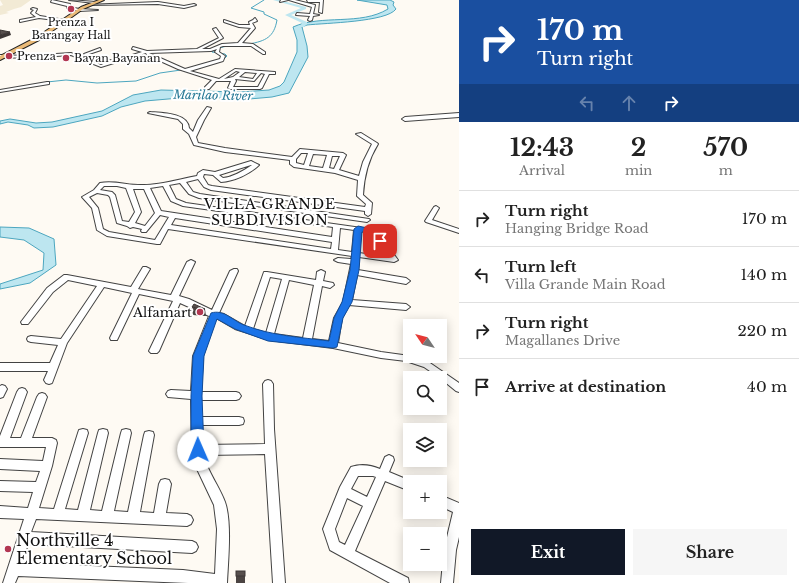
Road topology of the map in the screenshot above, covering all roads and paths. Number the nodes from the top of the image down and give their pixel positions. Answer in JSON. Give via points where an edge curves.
{"nodes":[{"id":1,"x":71,"y":0,"type":"edge"},
{"id":2,"x":164,"y":0,"type":"edge"},
{"id":3,"x":52,"y":1,"type":"dead end"},
{"id":4,"x":281,"y":1,"type":"dead end"},
{"id":5,"x":291,"y":1,"type":"edge"},
{"id":6,"x":303,"y":1,"type":"edge"},
{"id":7,"x":100,"y":2,"type":"edge"},
{"id":8,"x":151,"y":3,"type":"junction"},
{"id":9,"x":314,"y":4,"type":"junction"},
{"id":10,"x":194,"y":6,"type":"dead end"},
{"id":11,"x":33,"y":9,"type":"dead end"},
{"id":12,"x":79,"y":10,"type":"junction"},
{"id":13,"x":97,"y":10,"type":"dead end"},
{"id":14,"x":301,"y":11,"type":"dead end"},
{"id":15,"x":297,"y":16,"type":"dead end"},
{"id":16,"x":311,"y":16,"type":"junction"},
{"id":17,"x":39,"y":18,"type":"junction"},
{"id":18,"x":255,"y":19,"type":"dead end"},
{"id":19,"x":63,"y":20,"type":"junction"},
{"id":20,"x":302,"y":20,"type":"dead end"},
{"id":21,"x":315,"y":20,"type":"dead end"},
{"id":22,"x":21,"y":21,"type":"dead end"},
{"id":23,"x":225,"y":21,"type":"dead end"},
{"id":24,"x":252,"y":26,"type":"junction"},
{"id":25,"x":215,"y":29,"type":"dead end"},
{"id":26,"x":238,"y":44,"type":"junction"},
{"id":27,"x":133,"y":48,"type":"dead end"},
{"id":28,"x":217,"y":48,"type":"junction"},
{"id":29,"x":100,"y":50,"type":"dead end"},
{"id":30,"x":198,"y":50,"type":"junction"},
{"id":31,"x":186,"y":51,"type":"junction"},
{"id":32,"x":146,"y":53,"type":"junction"},
{"id":33,"x":264,"y":53,"type":"dead end"},
{"id":34,"x":210,"y":55,"type":"dead end"},
{"id":35,"x":1,"y":57,"type":"edge"},
{"id":36,"x":113,"y":62,"type":"junction"},
{"id":37,"x":185,"y":70,"type":"junction"},
{"id":38,"x":244,"y":71,"type":"junction"},
{"id":39,"x":274,"y":73,"type":"dead end"},
{"id":40,"x":266,"y":75,"type":"junction"},
{"id":41,"x":257,"y":76,"type":"junction"},
{"id":42,"x":236,"y":77,"type":"junction"},
{"id":43,"x":220,"y":79,"type":"junction"},
{"id":44,"x":245,"y":79,"type":"junction"},
{"id":45,"x":47,"y":84,"type":"dead end"},
{"id":46,"x":208,"y":88,"type":"dead end"},
{"id":47,"x":219,"y":88,"type":"dead end"},
{"id":48,"x":239,"y":88,"type":"junction"},
{"id":49,"x":250,"y":88,"type":"junction"},
{"id":50,"x":0,"y":91,"type":"edge"},
{"id":51,"x":209,"y":108,"type":"dead end"},
{"id":52,"x":150,"y":113,"type":"dead end"},
{"id":53,"x":459,"y":115,"type":"edge"},
{"id":54,"x":405,"y":119,"type":"dead end"},
{"id":55,"x":359,"y":134,"type":"dead end"},
{"id":56,"x":194,"y":136,"type":"junction"},
{"id":57,"x":311,"y":152,"type":"junction"},
{"id":58,"x":330,"y":154,"type":"junction"},
{"id":59,"x":293,"y":159,"type":"junction"},
{"id":60,"x":252,"y":163,"type":"dead end"},
{"id":61,"x":306,"y":167,"type":"junction"},
{"id":62,"x":244,"y":168,"type":"junction"},
{"id":63,"x":326,"y":169,"type":"junction"},
{"id":64,"x":336,"y":171,"type":"junction"},
{"id":65,"x":215,"y":174,"type":"junction"},
{"id":66,"x":200,"y":177,"type":"junction"},
{"id":67,"x":361,"y":178,"type":"junction"},
{"id":68,"x":222,"y":180,"type":"junction"},
{"id":69,"x":182,"y":181,"type":"junction"},
{"id":70,"x":165,"y":184,"type":"junction"},
{"id":71,"x":146,"y":187,"type":"junction"},
{"id":72,"x":129,"y":188,"type":"junction"},
{"id":73,"x":216,"y":188,"type":"junction"},
{"id":74,"x":96,"y":191,"type":"junction"},
{"id":75,"x":436,"y":208,"type":"dead end"},
{"id":76,"x":368,"y":209,"type":"junction"},
{"id":77,"x":158,"y":213,"type":"junction"},
{"id":78,"x":173,"y":216,"type":"junction"},
{"id":79,"x":368,"y":220,"type":"junction"},
{"id":80,"x":130,"y":226,"type":"junction"},
{"id":81,"x":337,"y":226,"type":"junction"},
{"id":82,"x":166,"y":227,"type":"junction"},
{"id":83,"x":146,"y":228,"type":"junction"},
{"id":84,"x":366,"y":230,"type":"junction"},
{"id":85,"x":459,"y":231,"type":"edge"},
{"id":86,"x":138,"y":238,"type":"junction"},
{"id":87,"x":335,"y":240,"type":"junction"},
{"id":88,"x":334,"y":252,"type":"junction"},
{"id":89,"x":355,"y":259,"type":"junction"},
{"id":90,"x":338,"y":260,"type":"dead end"},
{"id":91,"x":191,"y":262,"type":"dead end"},
{"id":92,"x":146,"y":269,"type":"dead end"},
{"id":93,"x":234,"y":271,"type":"dead end"},
{"id":94,"x":321,"y":272,"type":"dead end"},
{"id":95,"x":354,"y":272,"type":"junction"},
{"id":96,"x":286,"y":277,"type":"junction"},
{"id":97,"x":406,"y":281,"type":"dead end"},
{"id":98,"x":318,"y":282,"type":"junction"},
{"id":99,"x":102,"y":284,"type":"junction"},
{"id":100,"x":330,"y":285,"type":"dead end"},
{"id":101,"x":135,"y":291,"type":"junction"},
{"id":102,"x":176,"y":298,"type":"junction"},
{"id":103,"x":347,"y":302,"type":"junction"},
{"id":104,"x":406,"y":307,"type":"dead end"},
{"id":105,"x":214,"y":315,"type":"junction"},
{"id":106,"x":25,"y":322,"type":"dead end"},
{"id":107,"x":248,"y":331,"type":"junction"},
{"id":108,"x":268,"y":337,"type":"junction"},
{"id":109,"x":114,"y":338,"type":"dead end"},
{"id":110,"x":31,"y":339,"type":"dead end"},
{"id":111,"x":63,"y":342,"type":"junction"},
{"id":112,"x":307,"y":342,"type":"junction"},
{"id":113,"x":333,"y":345,"type":"junction"},
{"id":114,"x":154,"y":351,"type":"dead end"},
{"id":115,"x":0,"y":367,"type":"edge"},
{"id":116,"x":53,"y":368,"type":"junction"},
{"id":117,"x":49,"y":380,"type":"dead end"},
{"id":118,"x":268,"y":384,"type":"dead end"},
{"id":119,"x":459,"y":388,"type":"edge"},
{"id":120,"x":22,"y":392,"type":"dead end"},
{"id":121,"x":171,"y":394,"type":"dead end"},
{"id":122,"x":196,"y":395,"type":"junction"},
{"id":123,"x":42,"y":396,"type":"dead end"},
{"id":124,"x":236,"y":396,"type":"dead end"},
{"id":125,"x":197,"y":421,"type":"junction"},
{"id":126,"x":239,"y":421,"type":"dead end"},
{"id":127,"x":83,"y":433,"type":"dead end"},
{"id":128,"x":103,"y":433,"type":"dead end"},
{"id":129,"x":126,"y":433,"type":"dead end"},
{"id":130,"x":149,"y":434,"type":"dead end"},
{"id":131,"x":1,"y":442,"type":"edge"},
{"id":132,"x":25,"y":442,"type":"junction"},
{"id":133,"x":270,"y":449,"type":"junction"},
{"id":134,"x":198,"y":450,"type":"junction"},
{"id":135,"x":389,"y":460,"type":"dead end"},
{"id":136,"x":0,"y":464,"type":"edge"},
{"id":137,"x":47,"y":466,"type":"junction"},
{"id":138,"x":382,"y":474,"type":"junction"},
{"id":139,"x":403,"y":483,"type":"edge"},
{"id":140,"x":165,"y":484,"type":"dead end"},
{"id":141,"x":0,"y":486,"type":"edge"},
{"id":142,"x":39,"y":488,"type":"junction"},
{"id":143,"x":344,"y":491,"type":"junction"},
{"id":144,"x":368,"y":503,"type":"junction"},
{"id":145,"x":447,"y":504,"type":"edge"},
{"id":146,"x":459,"y":510,"type":"edge"},
{"id":147,"x":0,"y":512,"type":"edge"},
{"id":148,"x":31,"y":512,"type":"junction"},
{"id":149,"x":58,"y":514,"type":"junction"},
{"id":150,"x":83,"y":515,"type":"junction"},
{"id":151,"x":107,"y":516,"type":"junction"},
{"id":152,"x":133,"y":517,"type":"junction"},
{"id":153,"x":160,"y":518,"type":"junction"},
{"id":154,"x":187,"y":520,"type":"dead end"},
{"id":155,"x":23,"y":538,"type":"junction"},
{"id":156,"x":192,"y":546,"type":"dead end"},
{"id":157,"x":348,"y":553,"type":"junction"},
{"id":158,"x":13,"y":569,"type":"junction"},
{"id":159,"x":183,"y":580,"type":"edge"},
{"id":160,"x":221,"y":582,"type":"edge"},
{"id":161,"x":9,"y":583,"type":"edge"},
{"id":162,"x":279,"y":583,"type":"edge"},
{"id":163,"x":402,"y":583,"type":"edge"},
{"id":164,"x":447,"y":583,"type":"edge"}],
"edges":[{"from":1,"to":7,"type":"street"},
{"from":2,"to":8,"type":"street"},
{"from":3,"to":12,"type":"street"},
{"from":4,"to":5,"type":"street"},
{"from":5,"to":6,"type":"street"},
{"from":6,"to":9,"type":"street"},
{"from":6,"to":9,"type":"street"},
{"from":7,"to":8,"type":"street"},
{"from":7,"to":8,"type":"street","via":[[101,8],[150,7]]},
{"from":7,"to":12,"type":"main road"},
{"from":8,"to":10,"type":"street"},
{"from":9,"to":16,"type":"street"},
{"from":9,"to":16,"type":"street","via":[[322,6],[323,15]]},
{"from":11,"to":17,"type":"street","via":[[36,10],[33,13]]},
{"from":12,"to":13,"type":"street"},
{"from":12,"to":19,"type":"main road"},
{"from":14,"to":16,"type":"street"},
{"from":15,"to":16,"type":"street"},
{"from":16,"to":20,"type":"street"},
{"from":16,"to":21,"type":"street"},
{"from":17,"to":19,"type":"street"},
{"from":17,"to":22,"type":"street"},
{"from":18,"to":24,"type":"street","via":[[250,23]]},
{"from":19,"to":35,"type":"main road","via":[[39,38]]},
{"from":23,"to":24,"type":"street","via":[[239,26]]},
{"from":24,"to":26,"type":"street","via":[[253,28]]},
{"from":25,"to":30,"type":"street","via":[[221,38]]},
{"from":26,"to":28,"type":"street","via":[[222,45]]},
{"from":26,"to":33,"type":"street","via":[[252,44]]},
{"from":27,"to":32,"type":"street"},
{"from":28,"to":30,"type":"street"},
{"from":28,"to":37,"type":"street","via":[[217,52],[223,56],[222,60]]},
{"from":29,"to":36,"type":"street","via":[[86,54]]},
{"from":30,"to":31,"type":"street"},
{"from":31,"to":32,"type":"street"},
{"from":31,"to":34,"type":"street"},
{"from":32,"to":36,"type":"street"},
{"from":32,"to":37,"type":"street"},
{"from":35,"to":36,"type":"street","via":[[69,54],[99,65]]},
{"from":37,"to":43,"type":"street"},
{"from":38,"to":41,"type":"street"},
{"from":38,"to":42,"type":"street"},
{"from":38,"to":43,"type":"street","via":[[236,69]]},
{"from":39,"to":40,"type":"street"},
{"from":40,"to":41,"type":"street"},
{"from":40,"to":49,"type":"street","via":[[260,88]]},
{"from":41,"to":42,"type":"street"},
{"from":41,"to":44,"type":"street"},
{"from":41,"to":49,"type":"street"},
{"from":42,"to":43,"type":"street"},
{"from":42,"to":44,"type":"street"},
{"from":42,"to":48,"type":"street","via":[[230,87]]},
{"from":43,"to":46,"type":"street"},
{"from":43,"to":47,"type":"street"},
{"from":44,"to":48,"type":"street"},
{"from":45,"to":50,"type":"street"},
{"from":48,"to":49,"type":"street"},
{"from":51,"to":56,"type":"street"},
{"from":52,"to":56,"type":"street","via":[[182,119],[186,129]]},
{"from":53,"to":54,"type":"street"},
{"from":55,"to":67,"type":"street","via":[[374,144],[367,155]]},
{"from":56,"to":59,"type":"street","via":[[196,144]]},
{"from":57,"to":58,"type":"street"},
{"from":57,"to":59,"type":"street","via":[[299,151]]},
{"from":57,"to":61,"type":"street"},
{"from":58,"to":63,"type":"street"},
{"from":58,"to":64,"type":"street","via":[[343,155]]},
{"from":59,"to":61,"type":"street","via":[[294,165]]},
{"from":60,"to":62,"type":"street"},
{"from":61,"to":63,"type":"street"},
{"from":62,"to":65,"type":"street"},
{"from":62,"to":68,"type":"street","via":[[236,177]]},
{"from":63,"to":64,"type":"street"},
{"from":64,"to":67,"type":"street"},
{"from":65,"to":66,"type":"street","via":[[203,172]]},
{"from":65,"to":68,"type":"street"},
{"from":66,"to":69,"type":"street"},
{"from":66,"to":73,"type":"street","via":[[208,187]]},
{"from":67,"to":76,"type":"street","via":[[360,196],[369,203]]},
{"from":68,"to":73,"type":"street"},
{"from":69,"to":70,"type":"street"},
{"from":69,"to":79,"type":"street","via":[[191,193],[199,196]]},
{"from":70,"to":71,"type":"street"},
{"from":70,"to":81,"type":"street","via":[[173,200],[185,205]]},
{"from":71,"to":72,"type":"street"},
{"from":71,"to":77,"type":"street"},
{"from":72,"to":74,"type":"street","via":[[117,184],[104,184]]},
{"from":72,"to":80,"type":"street","via":[[138,212]]},
{"from":73,"to":76,"type":"street"},
{"from":74,"to":80,"type":"street","via":[[110,193],[113,196],[118,221]]},
{"from":74,"to":86,"type":"street","via":[[85,198],[95,208],[101,231]]},
{"from":75,"to":85,"type":"street","via":[[428,221]]},
{"from":76,"to":79,"type":"street"},
{"from":77,"to":78,"type":"street"},
{"from":77,"to":83,"type":"street"},
{"from":78,"to":82,"type":"street"},
{"from":78,"to":87,"type":"street"},
{"from":79,"to":84,"type":"street"},
{"from":80,"to":83,"type":"street"},
{"from":81,"to":84,"type":"street"},
{"from":81,"to":87,"type":"street"},
{"from":82,"to":86,"type":"street","via":[[157,242]]},
{"from":82,"to":88,"type":"street"},
{"from":83,"to":86,"type":"street"},
{"from":84,"to":89,"type":"street"},
{"from":84,"to":89,"type":"street","via":[[394,260]]},
{"from":87,"to":88,"type":"street"},
{"from":88,"to":89,"type":"street"},
{"from":89,"to":90,"type":"street"},
{"from":89,"to":95,"type":"street"},
{"from":91,"to":102,"type":"street"},
{"from":92,"to":101,"type":"street"},
{"from":93,"to":105,"type":"street"},
{"from":94,"to":98,"type":"street"},
{"from":95,"to":97,"type":"street"},
{"from":95,"to":103,"type":"street"},
{"from":96,"to":98,"type":"street"},
{"from":96,"to":107,"type":"street","via":[[267,274]]},
{"from":96,"to":108,"type":"street"},
{"from":98,"to":100,"type":"street"},
{"from":98,"to":112,"type":"street"},
{"from":99,"to":101,"type":"street"},
{"from":99,"to":106,"type":"street","via":[[67,277],[50,290]]},
{"from":99,"to":111,"type":"street"},
{"from":101,"to":102,"type":"street"},
{"from":101,"to":109,"type":"street"},
{"from":102,"to":105,"type":"street"},
{"from":102,"to":114,"type":"street"},
{"from":103,"to":104,"type":"street"},
{"from":103,"to":113,"type":"street","via":[[338,318]]},
{"from":105,"to":107,"type":"street","via":[[221,316]]},
{"from":105,"to":122,"type":"street","via":[[198,356]]},
{"from":107,"to":108,"type":"street"},
{"from":108,"to":112,"type":"street"},
{"from":110,"to":111,"type":"street"},
{"from":111,"to":116,"type":"street"},
{"from":112,"to":113,"type":"street"},
{"from":113,"to":119,"type":"street","via":[[415,360],[438,372]]},
{"from":115,"to":116,"type":"street"},
{"from":116,"to":117,"type":"street"},
{"from":118,"to":133,"type":"street"},
{"from":120,"to":131,"type":"street"},
{"from":121,"to":122,"type":"street"},
{"from":122,"to":124,"type":"street"},
{"from":122,"to":125,"type":"street"},
{"from":123,"to":132,"type":"street"},
{"from":125,"to":126,"type":"street"},
{"from":125,"to":134,"type":"street"},
{"from":127,"to":149,"type":"street"},
{"from":128,"to":150,"type":"street"},
{"from":129,"to":151,"type":"street"},
{"from":130,"to":152,"type":"street"},
{"from":131,"to":132,"type":"street"},
{"from":132,"to":137,"type":"street","via":[[52,443]]},
{"from":133,"to":134,"type":"street"},
{"from":133,"to":162,"type":"street"},
{"from":134,"to":160,"type":"street","via":[[200,466],[220,504],[223,529]]},
{"from":135,"to":138,"type":"street"},
{"from":136,"to":137,"type":"street"},
{"from":137,"to":142,"type":"street"},
{"from":138,"to":139,"type":"street"},
{"from":138,"to":143,"type":"street","via":[[355,471]]},
{"from":138,"to":144,"type":"street"},
{"from":140,"to":153,"type":"street"},
{"from":141,"to":142,"type":"street"},
{"from":142,"to":148,"type":"street"},
{"from":143,"to":144,"type":"street"},
{"from":143,"to":157,"type":"street","via":[[329,530],[334,546]]},
{"from":144,"to":157,"type":"street"},
{"from":145,"to":146,"type":"street"},
{"from":146,"to":164,"type":"street","via":[[450,550]]},
{"from":147,"to":148,"type":"street"},
{"from":148,"to":149,"type":"street"},
{"from":148,"to":155,"type":"street"},
{"from":149,"to":150,"type":"street"},
{"from":150,"to":151,"type":"street"},
{"from":151,"to":152,"type":"street"},
{"from":152,"to":153,"type":"street"},
{"from":153,"to":154,"type":"street"},
{"from":155,"to":156,"type":"street"},
{"from":155,"to":158,"type":"street"},
{"from":157,"to":163,"type":"street"},
{"from":158,"to":159,"type":"street"},
{"from":158,"to":161,"type":"street"},
{"from":159,"to":160,"type":"street"}]}
